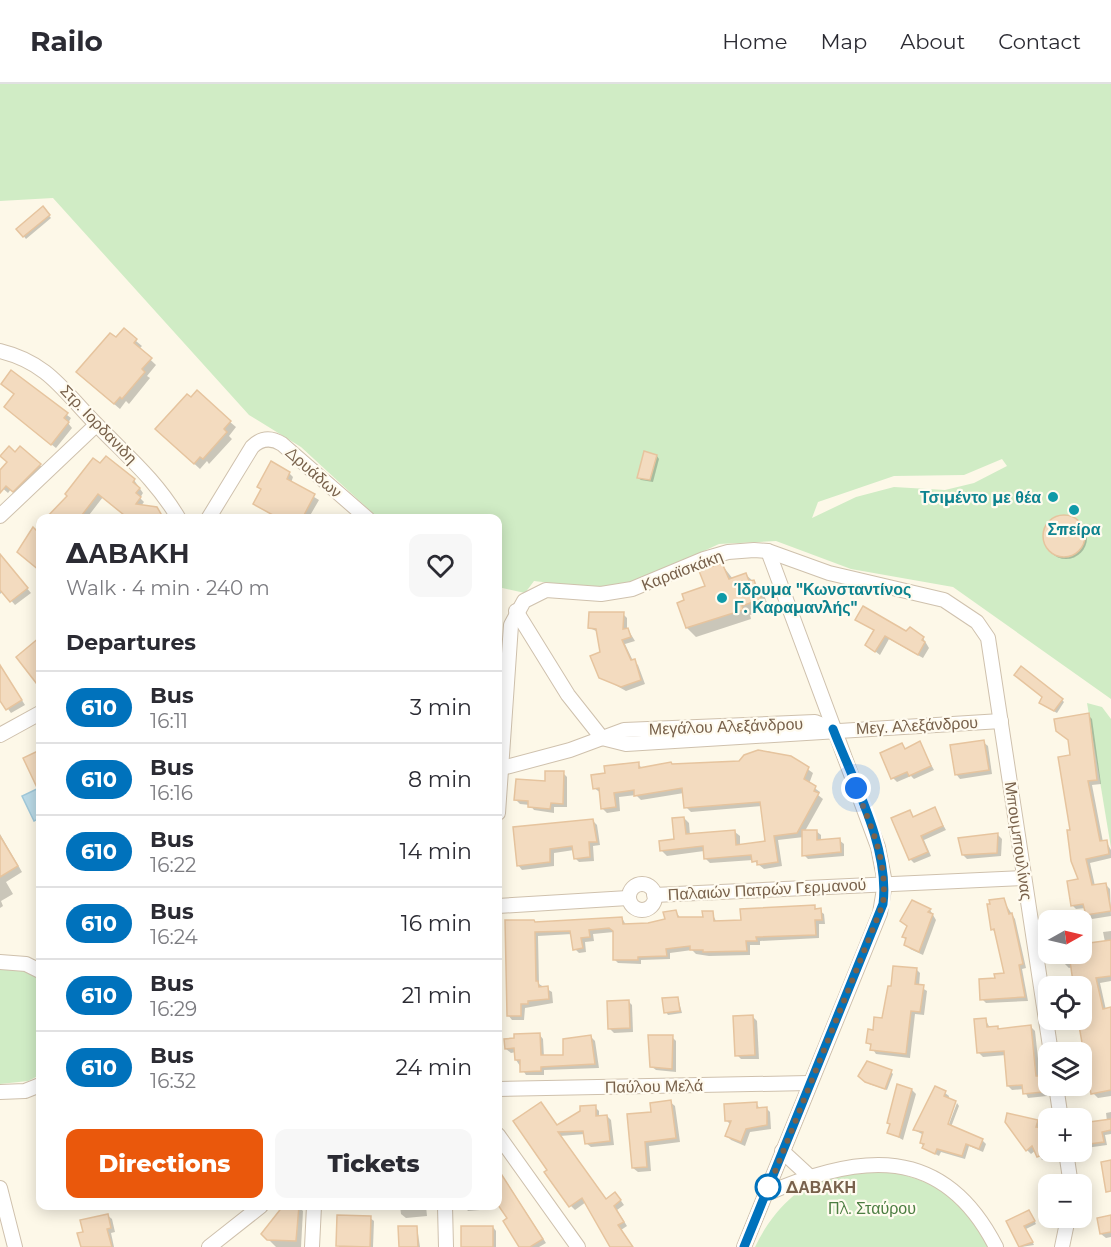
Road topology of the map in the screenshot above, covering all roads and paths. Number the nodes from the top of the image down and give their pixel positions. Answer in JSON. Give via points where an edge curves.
{"nodes":[{"id":1,"x":0,"y":351,"type":"edge"},
{"id":2,"x":96,"y":425,"type":"junction"},
{"id":3,"x":175,"y":514,"type":"edge"},
{"id":4,"x":211,"y":514,"type":"edge"},
{"id":5,"x":362,"y":514,"type":"edge"},
{"id":6,"x":0,"y":516,"type":"edge"},
{"id":7,"x":768,"y":551,"type":"junction"},
{"id":8,"x":516,"y":611,"type":"junction"},
{"id":9,"x":984,"y":629,"type":"joint"},
{"id":10,"x":36,"y":715,"type":"edge"},
{"id":11,"x":1002,"y":721,"type":"junction"},
{"id":12,"x":833,"y":729,"type":"junction"},
{"id":13,"x":0,"y":735,"type":"edge"},
{"id":14,"x":602,"y":738,"type":"junction"},
{"id":15,"x":502,"y":768,"type":"joint"},
{"id":16,"x":1024,"y":878,"type":"junction"},
{"id":17,"x":885,"y":884,"type":"junction"},
{"id":18,"x":654,"y":895,"type":"junction"},
{"id":19,"x":628,"y":898,"type":"junction"},
{"id":20,"x":502,"y":906,"type":"edge"},
{"id":21,"x":0,"y":962,"type":"edge"},
{"id":22,"x":36,"y":969,"type":"edge"},
{"id":23,"x":1049,"y":1042,"type":"edge"},
{"id":24,"x":809,"y":1083,"type":"junction"},
{"id":25,"x":36,"y":1087,"type":"edge"},
{"id":26,"x":502,"y":1089,"type":"edge"},
{"id":27,"x":0,"y":1092,"type":"edge"},
{"id":28,"x":502,"y":1141,"type":"edge"},
{"id":29,"x":782,"y":1151,"type":"junction"},
{"id":30,"x":808,"y":1175,"type":"junction"},
{"id":31,"x":0,"y":1188,"type":"edge"},
{"id":32,"x":766,"y":1194,"type":"junction"},
{"id":33,"x":256,"y":1210,"type":"edge"},
{"id":34,"x":314,"y":1210,"type":"edge"},
{"id":35,"x":445,"y":1210,"type":"edge"},
{"id":36,"x":1066,"y":1228,"type":"edge"},
{"id":37,"x":15,"y":1247,"type":"edge"},
{"id":38,"x":209,"y":1247,"type":"edge"},
{"id":39,"x":312,"y":1247,"type":"edge"},
{"id":40,"x":446,"y":1247,"type":"edge"},
{"id":41,"x":579,"y":1247,"type":"edge"},
{"id":42,"x":744,"y":1247,"type":"edge"},
{"id":43,"x":996,"y":1247,"type":"edge"},
{"id":44,"x":1062,"y":1247,"type":"edge"}],
"edges":[{"from":1,"to":2,"type":"street","name":"Στρ. Ιορδανιδη","via":[[45,370]]},
{"from":2,"to":3,"type":"street","name":"Στρ. Ιορδανιδη","via":[[142,467]]},
{"from":2,"to":6,"type":"street"},
{"from":4,"to":5,"type":"street","name":"Δρυάδων","via":[[255,444],[269,439],[280,443]]},
{"from":7,"to":8,"type":"street","name":"Καραϊσκάκη","via":[[720,554],[632,590],[601,594],[546,590],[524,601]]},
{"from":7,"to":9,"type":"street","name":"Καραϊσκάκη","via":[[829,573],[944,600]]},
{"from":7,"to":12,"type":"street"},
{"from":8,"to":14,"type":"street","via":[[568,695]]},
{"from":8,"to":15,"type":"street","via":[[511,625]]},
{"from":9,"to":11,"type":"street","name":"Μπουμπουλίνας"},
{"from":10,"to":13,"type":"street"},
{"from":11,"to":12,"type":"street","name":"Μεγ. Αλεξάνδρου"},
{"from":11,"to":16,"type":"street","name":"Μπουμπουλίνας"},
{"from":12,"to":14,"type":"street","name":"Μεγάλου Αλεξάνδρου","via":[[626,744]]},
{"from":12,"to":17,"type":"street","via":[[882,856]]},
{"from":14,"to":15,"type":"street"},
{"from":16,"to":17,"type":"street","name":"Παλαιών Πατρών Γερμανού"},
{"from":16,"to":23,"type":"street","name":"Μπουμπουλίνας"},
{"from":17,"to":18,"type":"street","name":"Παλαιών Πατρών Γερμανού"},
{"from":17,"to":24,"type":"street","via":[[880,914]]},
{"from":18,"to":19,"type":"street","name":"Παλαιών Πατρών Γερμανού","via":[[647,885],[638,885]]},
{"from":18,"to":19,"type":"street","name":"Παλαιών Πατρών Γερμανού","via":[[653,903],[643,910],[635,909]]},
{"from":19,"to":20,"type":"street","name":"Παλαιών Πατρών Γερμανού"},
{"from":21,"to":22,"type":"street"},
{"from":24,"to":26,"type":"street","name":"Παύλου Μελά"},
{"from":24,"to":29,"type":"street"},
{"from":25,"to":27,"type":"street"},
{"from":28,"to":41,"type":"street"},
{"from":29,"to":30,"type":"street"},
{"from":29,"to":32,"type":"street"},
{"from":30,"to":32,"type":"street"},
{"from":30,"to":43,"type":"street","via":[[874,1164],[921,1173],[951,1189],[968,1204]]},
{"from":31,"to":37,"type":"street"},
{"from":32,"to":42,"type":"street"},
{"from":33,"to":38,"type":"street"},
{"from":34,"to":39,"type":"street"},
{"from":35,"to":40,"type":"street"},
{"from":36,"to":44,"type":"street"}]}
